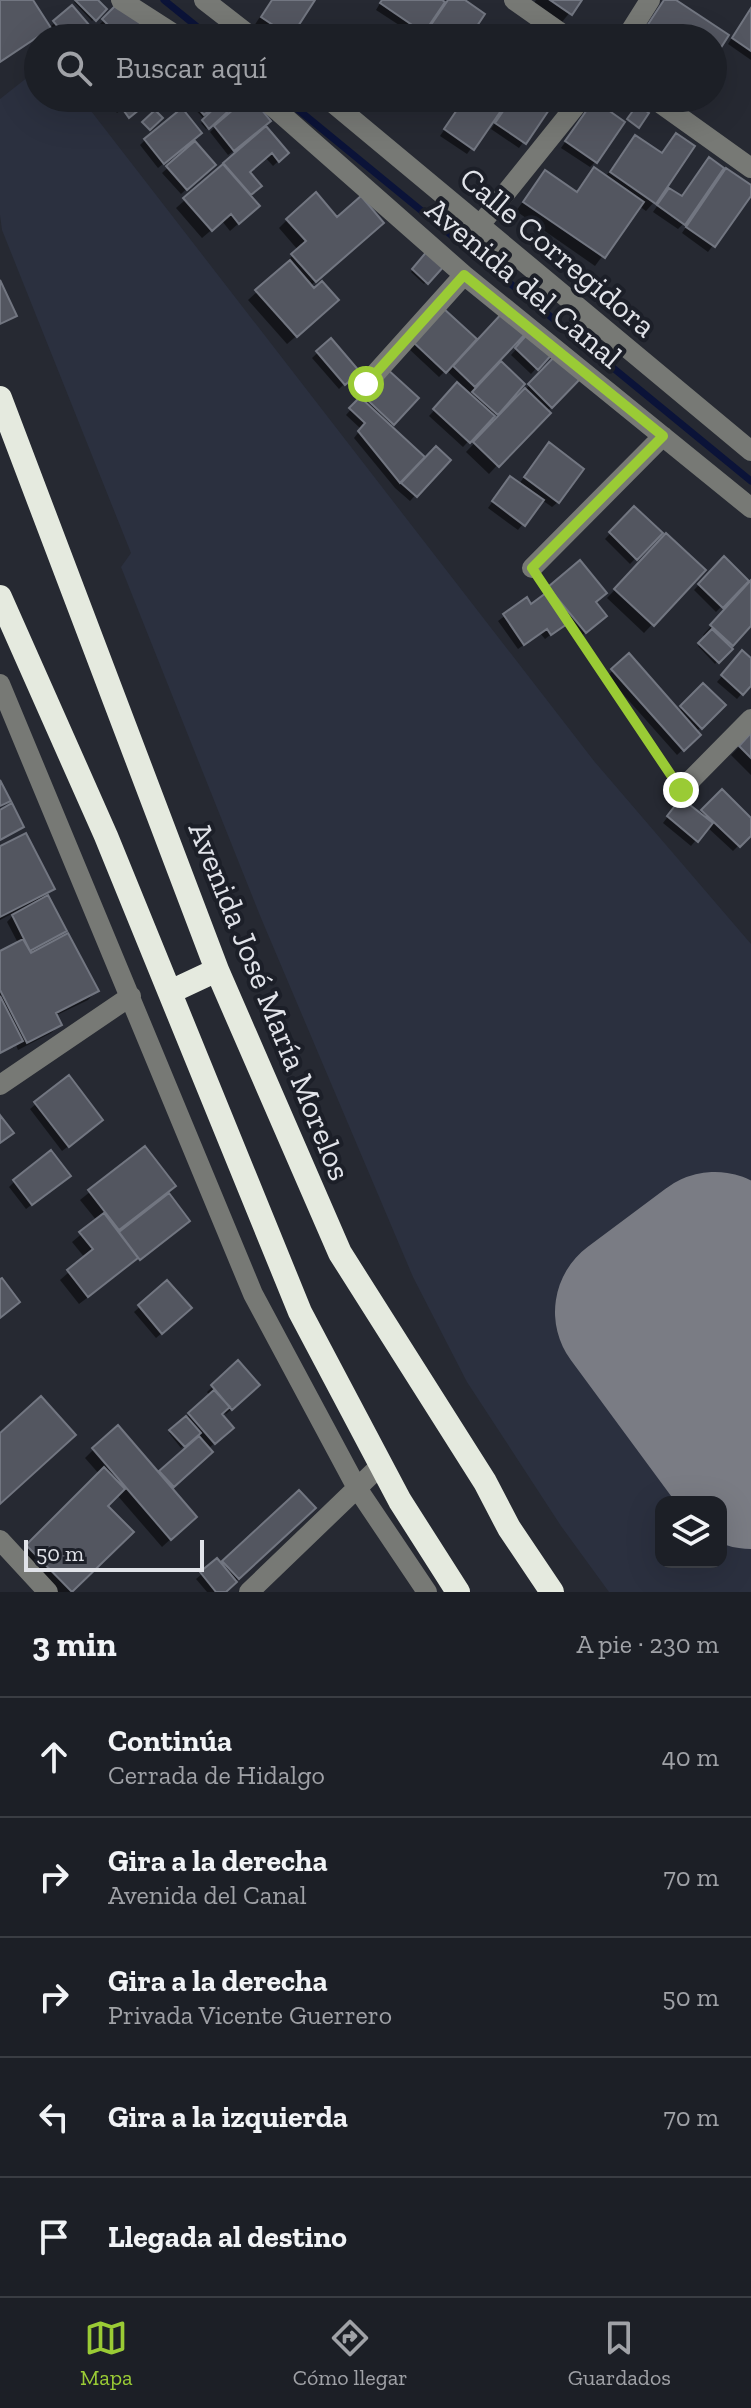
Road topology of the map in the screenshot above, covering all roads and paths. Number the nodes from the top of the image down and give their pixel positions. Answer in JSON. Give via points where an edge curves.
{"nodes":[{"id":1,"x":121,"y":0,"type":"edge"},
{"id":2,"x":204,"y":0,"type":"edge"},
{"id":3,"x":514,"y":0,"type":"edge"},
{"id":4,"x":650,"y":0,"type":"edge"},
{"id":5,"x":158,"y":24,"type":"edge"},
{"id":6,"x":235,"y":24,"type":"edge"},
{"id":7,"x":548,"y":24,"type":"edge"},
{"id":8,"x":635,"y":24,"type":"edge"},
{"id":9,"x":279,"y":112,"type":"edge"},
{"id":10,"x":344,"y":112,"type":"edge"},
{"id":11,"x":571,"y":112,"type":"edge"},
{"id":12,"x":673,"y":112,"type":"edge"},
{"id":13,"x":751,"y":168,"type":"edge"},
{"id":14,"x":480,"y":225,"type":"junction"},
{"id":15,"x":464,"y":275,"type":"junction"},
{"id":16,"x":366,"y":384,"type":"dead end"},
{"id":17,"x":0,"y":398,"type":"edge"},
{"id":18,"x":663,"y":436,"type":"junction"},
{"id":19,"x":751,"y":451,"type":"edge"},
{"id":20,"x":751,"y":508,"type":"edge"},
{"id":21,"x":532,"y":568,"type":"joint"},
{"id":22,"x":0,"y":597,"type":"edge"},
{"id":23,"x":0,"y":684,"type":"edge"},
{"id":24,"x":751,"y":719,"type":"edge"},
{"id":25,"x":681,"y":790,"type":"joint"},
{"id":26,"x":217,"y":970,"type":"junction"},
{"id":27,"x":170,"y":992,"type":"junction"},
{"id":28,"x":131,"y":996,"type":"junction"},
{"id":29,"x":0,"y":1085,"type":"edge"},
{"id":30,"x":381,"y":1465,"type":"junction"},
{"id":31,"x":357,"y":1488,"type":"junction"},
{"id":32,"x":0,"y":1540,"type":"edge"},
{"id":33,"x":48,"y":1592,"type":"edge"},
{"id":34,"x":249,"y":1592,"type":"edge"},
{"id":35,"x":427,"y":1592,"type":"edge"},
{"id":36,"x":458,"y":1592,"type":"edge"},
{"id":37,"x":552,"y":1592,"type":"edge"}],
"edges":[{"from":1,"to":5,"type":"street"},
{"from":2,"to":6,"type":"street"},
{"from":3,"to":7,"type":"street"},
{"from":4,"to":8,"type":"street"},
{"from":9,"to":15,"type":"street","name":"Avenida del Canal"},
{"from":10,"to":14,"type":"street","name":"Calle Corregidora"},
{"from":11,"to":14,"type":"street"},
{"from":12,"to":13,"type":"street"},
{"from":14,"to":19,"type":"street","name":"Calle Corregidora"},
{"from":15,"to":16,"type":"street"},
{"from":15,"to":18,"type":"street","name":"Avenida del Canal"},
{"from":17,"to":26,"type":"highway","name":"Avenida José María Morelos"},
{"from":18,"to":20,"type":"street","name":"Avenida del Canal"},
{"from":18,"to":21,"type":"street"},
{"from":21,"to":25,"type":"path"},
{"from":22,"to":27,"type":"highway"},
{"from":23,"to":28,"type":"street"},
{"from":24,"to":25,"type":"street"},
{"from":26,"to":27,"type":"highway"},
{"from":26,"to":37,"type":"highway","name":"Avenida José María Morelos","via":[[340,1253]]},
{"from":27,"to":30,"type":"highway","via":[[300,1312]]},
{"from":28,"to":29,"type":"street"},
{"from":28,"to":31,"type":"street","via":[[253,1294]]},
{"from":30,"to":31,"type":"street"},
{"from":30,"to":36,"type":"highway"},
{"from":31,"to":34,"type":"street"},
{"from":31,"to":35,"type":"street"},
{"from":32,"to":33,"type":"street"}]}
